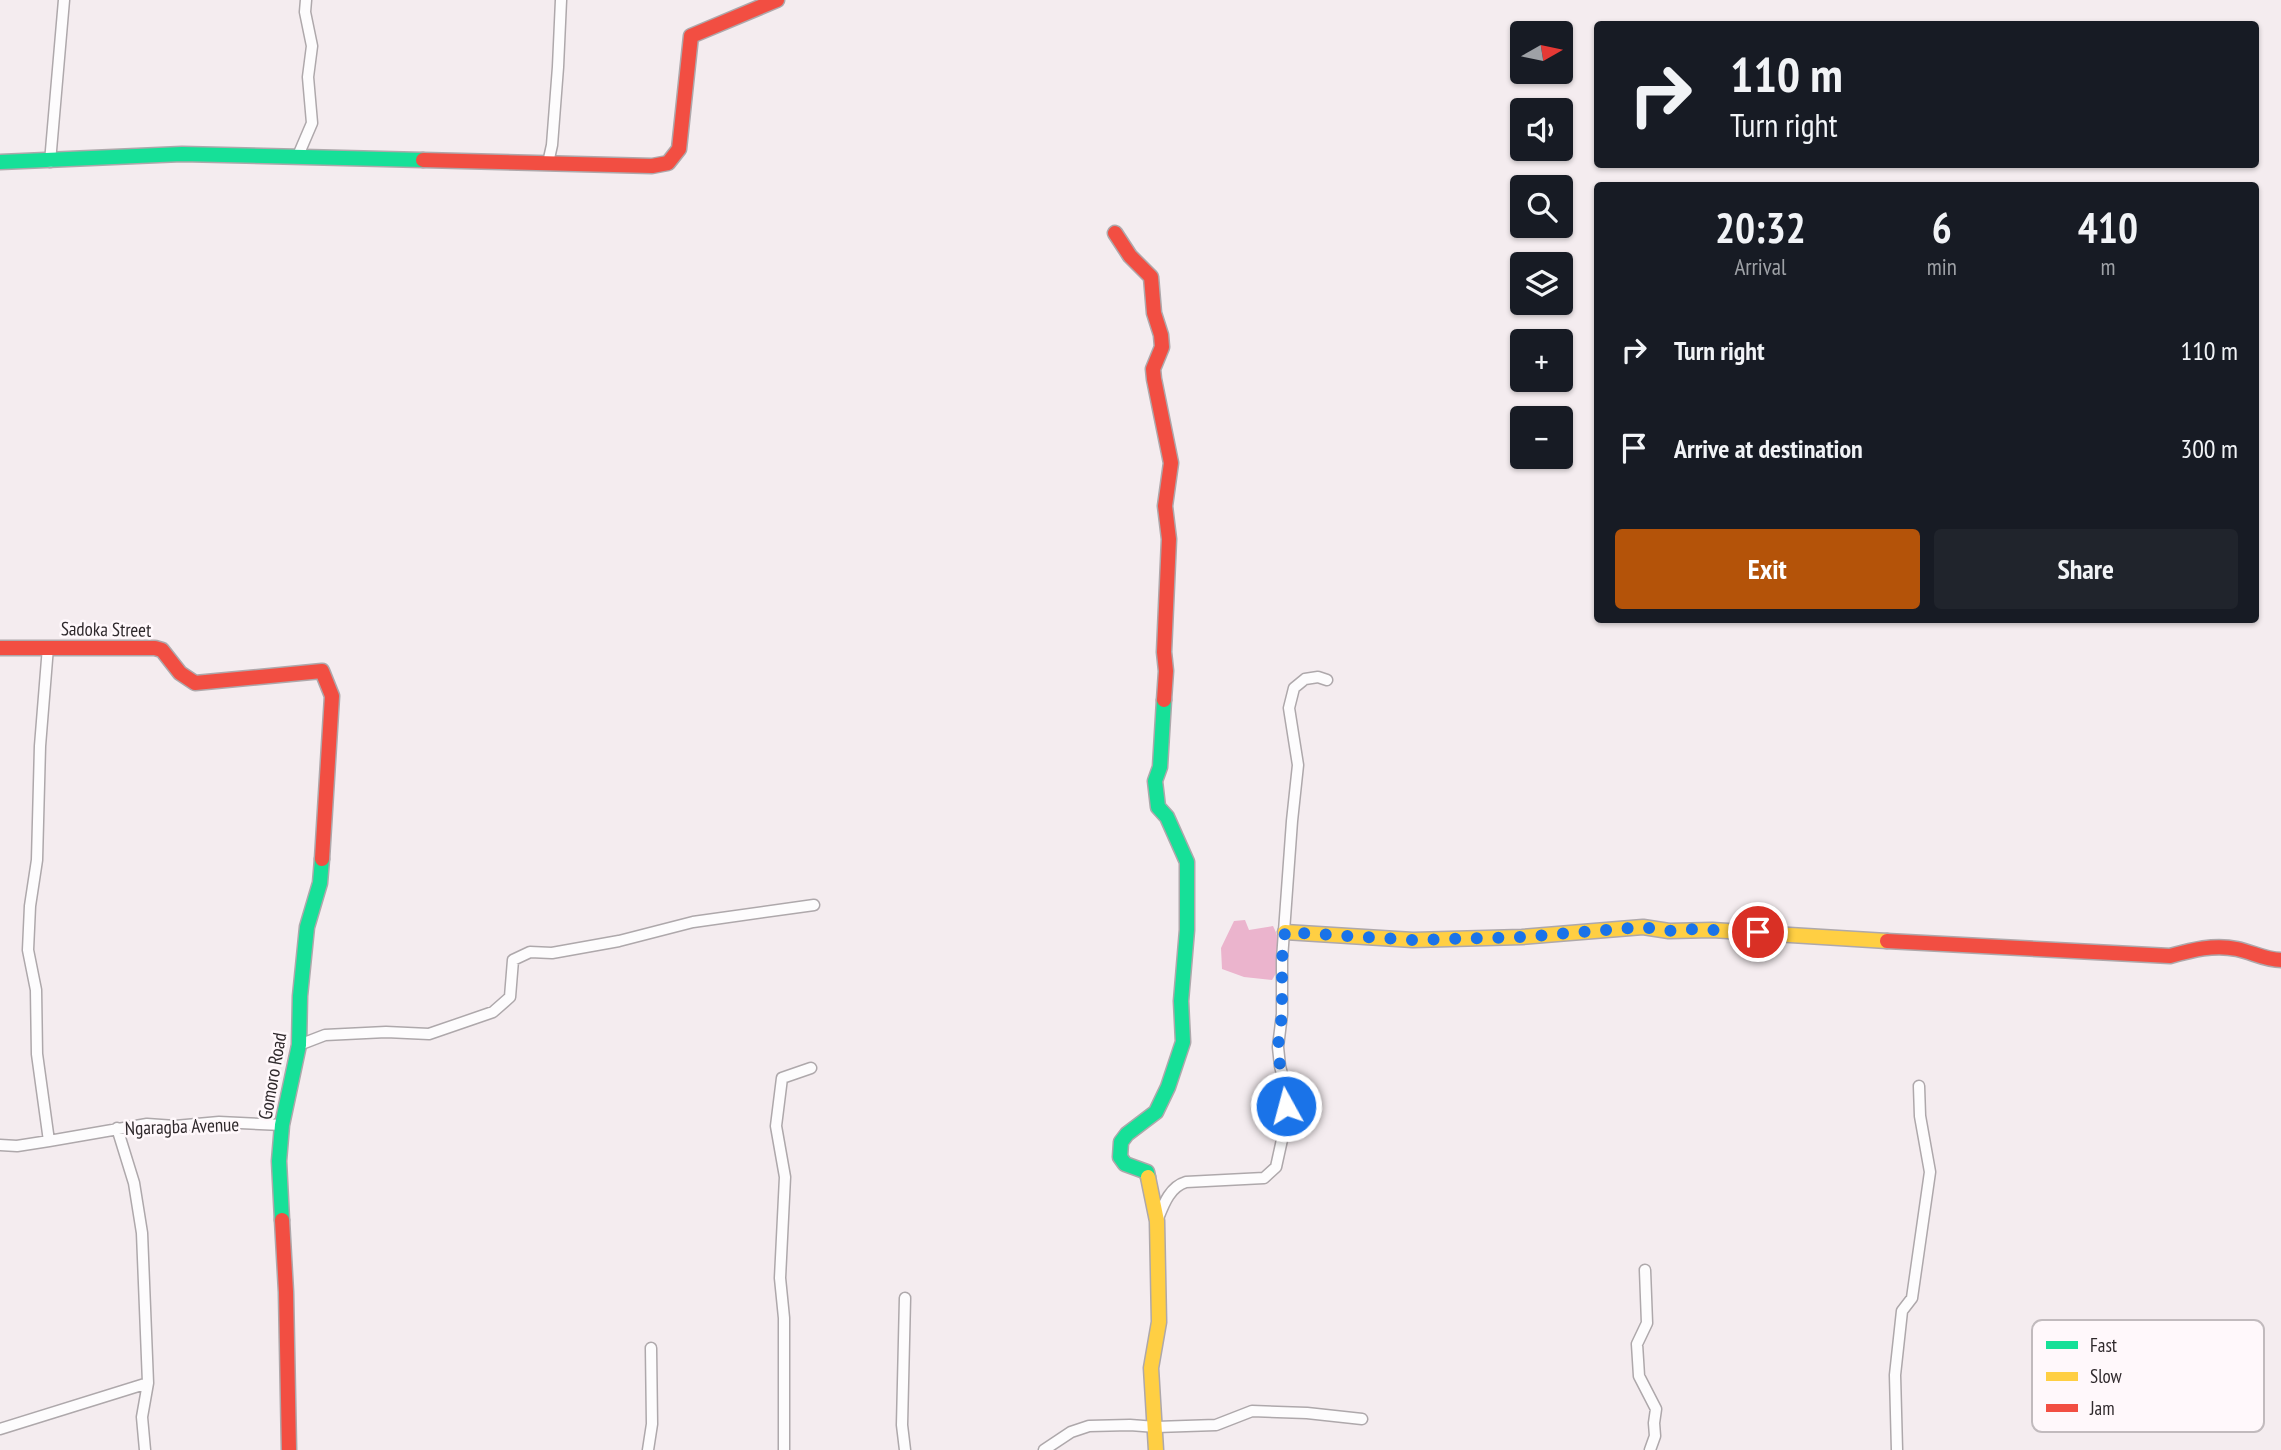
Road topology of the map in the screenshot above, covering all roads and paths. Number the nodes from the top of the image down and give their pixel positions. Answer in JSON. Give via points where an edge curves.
{"nodes":[{"id":1,"x":64,"y":0,"type":"edge"},
{"id":2,"x":306,"y":0,"type":"edge"},
{"id":3,"x":561,"y":0,"type":"edge"},
{"id":4,"x":777,"y":0,"type":"edge"},
{"id":5,"x":297,"y":158,"type":"junction"},
{"id":6,"x":0,"y":162,"type":"edge"},
{"id":7,"x":50,"y":162,"type":"junction"},
{"id":8,"x":548,"y":163,"type":"junction"},
{"id":9,"x":1115,"y":233,"type":"dead end"},
{"id":10,"x":48,"y":647,"type":"junction"},
{"id":11,"x":0,"y":648,"type":"edge"},
{"id":12,"x":322,"y":671,"type":"joint"},
{"id":13,"x":1326,"y":680,"type":"dead end"},
{"id":14,"x":814,"y":905,"type":"dead end"},
{"id":15,"x":1285,"y":932,"type":"junction"},
{"id":16,"x":2281,"y":960,"type":"edge"},
{"id":17,"x":299,"y":1045,"type":"junction"},
{"id":18,"x":811,"y":1069,"type":"dead end"},
{"id":19,"x":1919,"y":1086,"type":"dead end"},
{"id":20,"x":282,"y":1125,"type":"junction"},
{"id":21,"x":117,"y":1128,"type":"junction"},
{"id":22,"x":49,"y":1141,"type":"junction"},
{"id":23,"x":0,"y":1144,"type":"edge"},
{"id":24,"x":1157,"y":1221,"type":"junction"},
{"id":25,"x":1645,"y":1270,"type":"dead end"},
{"id":26,"x":905,"y":1298,"type":"dead end"},
{"id":27,"x":651,"y":1348,"type":"dead end"},
{"id":28,"x":148,"y":1383,"type":"junction"},
{"id":29,"x":1362,"y":1419,"type":"dead end"},
{"id":30,"x":1156,"y":1427,"type":"junction"},
{"id":31,"x":0,"y":1429,"type":"edge"},
{"id":32,"x":145,"y":1450,"type":"edge"},
{"id":33,"x":289,"y":1450,"type":"edge"},
{"id":34,"x":648,"y":1450,"type":"edge"},
{"id":35,"x":784,"y":1450,"type":"edge"},
{"id":36,"x":905,"y":1450,"type":"edge"},
{"id":37,"x":1044,"y":1450,"type":"edge"},
{"id":38,"x":1156,"y":1450,"type":"edge"},
{"id":39,"x":1650,"y":1450,"type":"edge"},
{"id":40,"x":1897,"y":1450,"type":"edge"}],
"edges":[{"from":1,"to":7,"type":"street"},
{"from":2,"to":5,"type":"street","via":[[304,12],[312,47],[308,77],[312,123]]},
{"from":3,"to":8,"type":"street"},
{"from":4,"to":8,"type":"street","via":[[691,36],[679,149],[668,163]]},
{"from":5,"to":7,"type":"street","via":[[181,154]]},
{"from":5,"to":8,"type":"street"},
{"from":6,"to":7,"type":"street"},
{"from":9,"to":24,"type":"street","via":[[1151,277],[1162,347],[1153,369],[1154,380],[1171,463],[1165,506],[1169,539],[1167,671],[1155,781],[1158,807],[1187,862],[1181,1001],[1184,1042],[1156,1112],[1127,1134],[1120,1157],[1125,1164],[1147,1172]]},
{"from":10,"to":11,"type":"street","name":"Sadoka Street"},
{"from":10,"to":12,"type":"street","name":"Sadoka Street","via":[[155,648],[195,683]]},
{"from":10,"to":22,"type":"street","via":[[28,950],[36,990],[37,1054]]},
{"from":12,"to":17,"type":"street","name":"Gomoro Road","via":[[332,696],[320,883],[307,927]]},
{"from":13,"to":15,"type":"street","via":[[1305,679],[1294,688],[1289,708],[1298,765]]},
{"from":14,"to":17,"type":"street","via":[[693,922],[552,953],[530,952],[513,960],[510,997],[493,1012],[429,1034],[325,1035]]},
{"from":15,"to":16,"type":"street","via":[[1413,940],[1643,927],[2170,956],[2202,948],[2232,948]]},
{"from":15,"to":24,"type":"street","via":[[1278,1047],[1285,1086],[1285,1126],[1276,1167],[1264,1178],[1178,1184]]},
{"from":17,"to":20,"type":"street","name":"Gomoro Road"},
{"from":18,"to":35,"type":"street","via":[[782,1079],[776,1126],[785,1177],[780,1278]]},
{"from":19,"to":40,"type":"street","via":[[1930,1172],[1912,1298],[1902,1311],[1895,1375]]},
{"from":20,"to":21,"type":"street","name":"Ngaragba Avenue","via":[[219,1122]]},
{"from":20,"to":33,"type":"street","name":"Gomoro Road","via":[[279,1161]]},
{"from":21,"to":22,"type":"street","name":"Ngaragba Avenue"},
{"from":21,"to":28,"type":"street","via":[[134,1183],[142,1233]]},
{"from":22,"to":23,"type":"street","name":"Ngaragba Avenue"},
{"from":24,"to":30,"type":"street","via":[[1159,1322],[1151,1368]]},
{"from":25,"to":39,"type":"street","via":[[1647,1322],[1637,1344],[1639,1376],[1656,1409]]},
{"from":26,"to":36,"type":"street"},
{"from":27,"to":34,"type":"street"},
{"from":28,"to":31,"type":"street"},
{"from":28,"to":32,"type":"street","via":[[142,1417]]},
{"from":29,"to":30,"type":"street","via":[[1251,1411],[1216,1425]]},
{"from":30,"to":37,"type":"street","via":[[1089,1426]]},
{"from":30,"to":38,"type":"street"}]}
